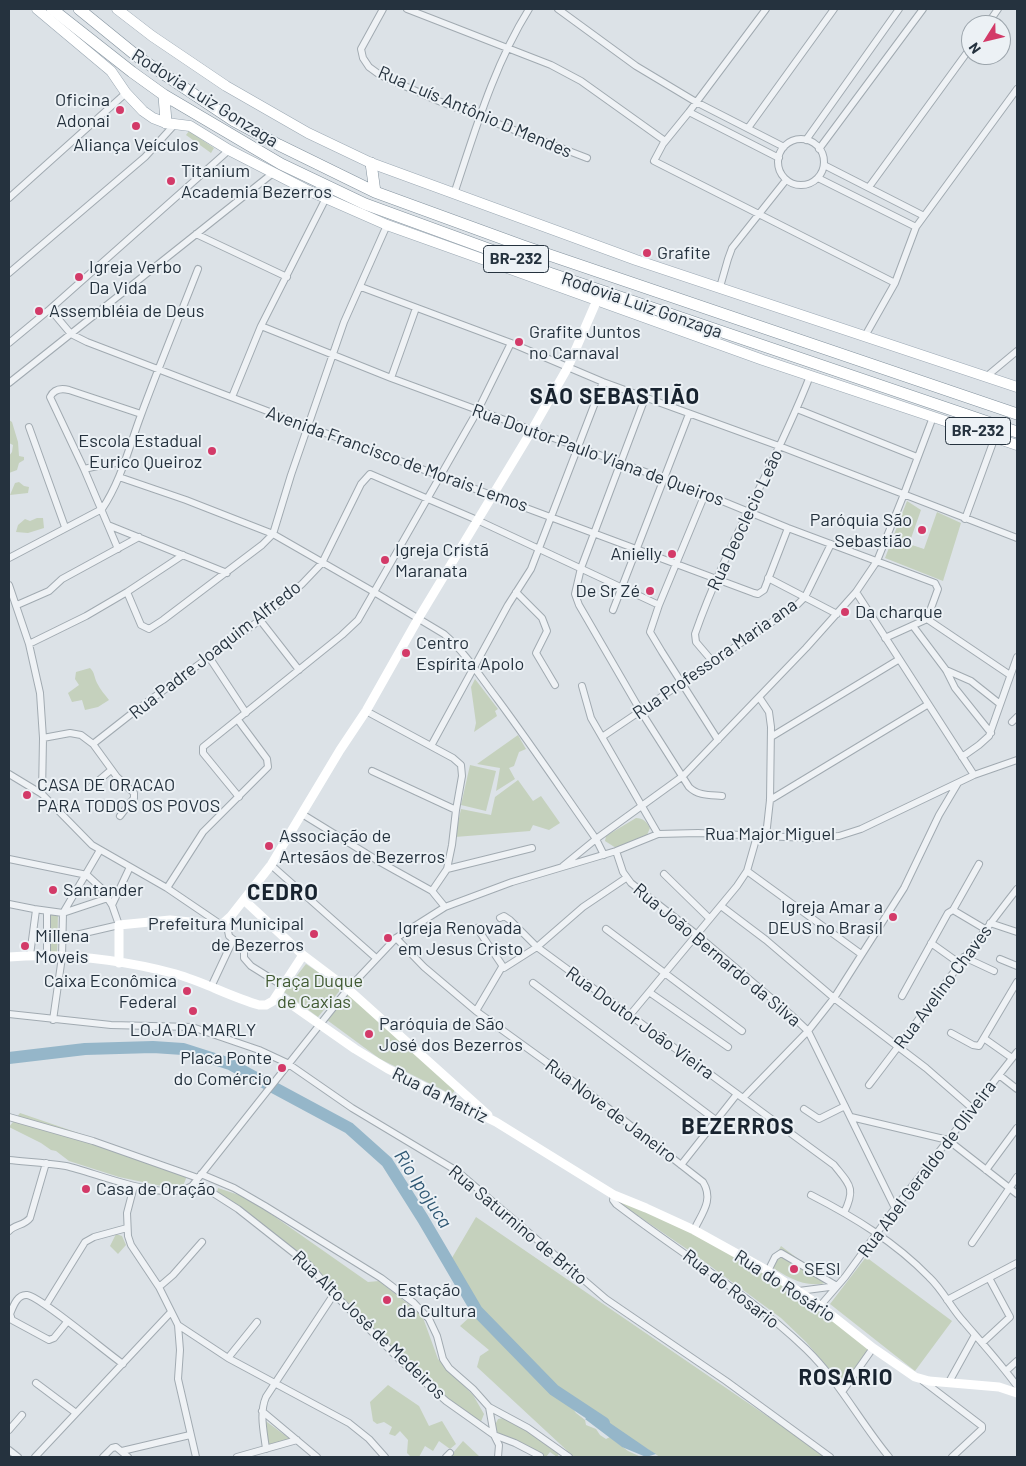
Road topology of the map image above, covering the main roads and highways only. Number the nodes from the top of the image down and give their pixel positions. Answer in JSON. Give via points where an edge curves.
{"nodes":[{"id":1,"x":37,"y":9,"type":"edge"},
{"id":2,"x":52,"y":9,"type":"edge"},
{"id":3,"x":79,"y":9,"type":"edge"},
{"id":4,"x":118,"y":9,"type":"edge"},
{"id":5,"x":164,"y":95,"type":"junction"},
{"id":6,"x":170,"y":123,"type":"junction"},
{"id":7,"x":371,"y":163,"type":"junction"},
{"id":8,"x":375,"y":192,"type":"junction"},
{"id":9,"x":597,"y":300,"type":"junction"},
{"id":10,"x":1017,"y":387,"type":"edge"},
{"id":11,"x":1017,"y":414,"type":"edge"},
{"id":12,"x":1017,"y":432,"type":"edge"},
{"id":13,"x":1017,"y":445,"type":"edge"},
{"id":14,"x":244,"y":900,"type":"junction"},
{"id":15,"x":303,"y":955,"type":"junction"},
{"id":16,"x":9,"y":957,"type":"edge"},
{"id":17,"x":119,"y":963,"type":"junction"},
{"id":18,"x":278,"y":995,"type":"junction"},
{"id":19,"x":496,"y":1122,"type":"junction"},
{"id":20,"x":1017,"y":1393,"type":"edge"}],
"edges":[{"from":1,"to":6,"type":"main road","via":[[111,71],[143,112]]},
{"from":2,"to":5,"type":"highway","name":"Rodovia Luiz Gonzaga","number":"BR-232"},
{"from":3,"to":8,"type":"highway","name":"Rodovia Luiz Gonzaga","number":"BR-232","via":[[138,57],[234,121]]},
{"from":4,"to":7,"type":"main road","via":[[226,86],[308,133]]},
{"from":5,"to":6,"type":"highway"},
{"from":5,"to":12,"type":"highway","name":"Rodovia Luiz Gonzaga","number":"BR-232","via":[[257,151],[366,204],[552,274]]},
{"from":6,"to":9,"type":"main road","number":"BR-232","via":[[190,126],[273,173],[387,225]]},
{"from":7,"to":8,"type":"highway"},
{"from":7,"to":10,"type":"main road","number":"BR-232","via":[[636,260]]},
{"from":8,"to":11,"type":"highway","name":"Rodovia Luiz Gonzaga","number":"BR-232","via":[[523,246]]},
{"from":9,"to":13,"type":"main road","number":"BR-232"},
{"from":9,"to":14,"type":"main road","via":[[568,367],[532,430],[366,711],[271,865]]},
{"from":14,"to":15,"type":"main road","name":"Rua da Matriz"},
{"from":14,"to":17,"type":"main road","via":[[223,923],[170,920],[119,925]]},
{"from":15,"to":18,"type":"main road"},
{"from":15,"to":19,"type":"main road","name":"Rua da Matriz","via":[[348,989]]},
{"from":16,"to":17,"type":"main road","via":[[30,955]]},
{"from":17,"to":18,"type":"main road","via":[[178,974],[259,1005],[266,1005]]},
{"from":18,"to":19,"type":"main road","name":"Rua da Matriz","via":[[355,1050]]},
{"from":19,"to":20,"type":"main road","name":"Rua do Rosário","via":[[614,1195],[694,1230],[768,1271],[920,1379],[999,1387]]}]}
